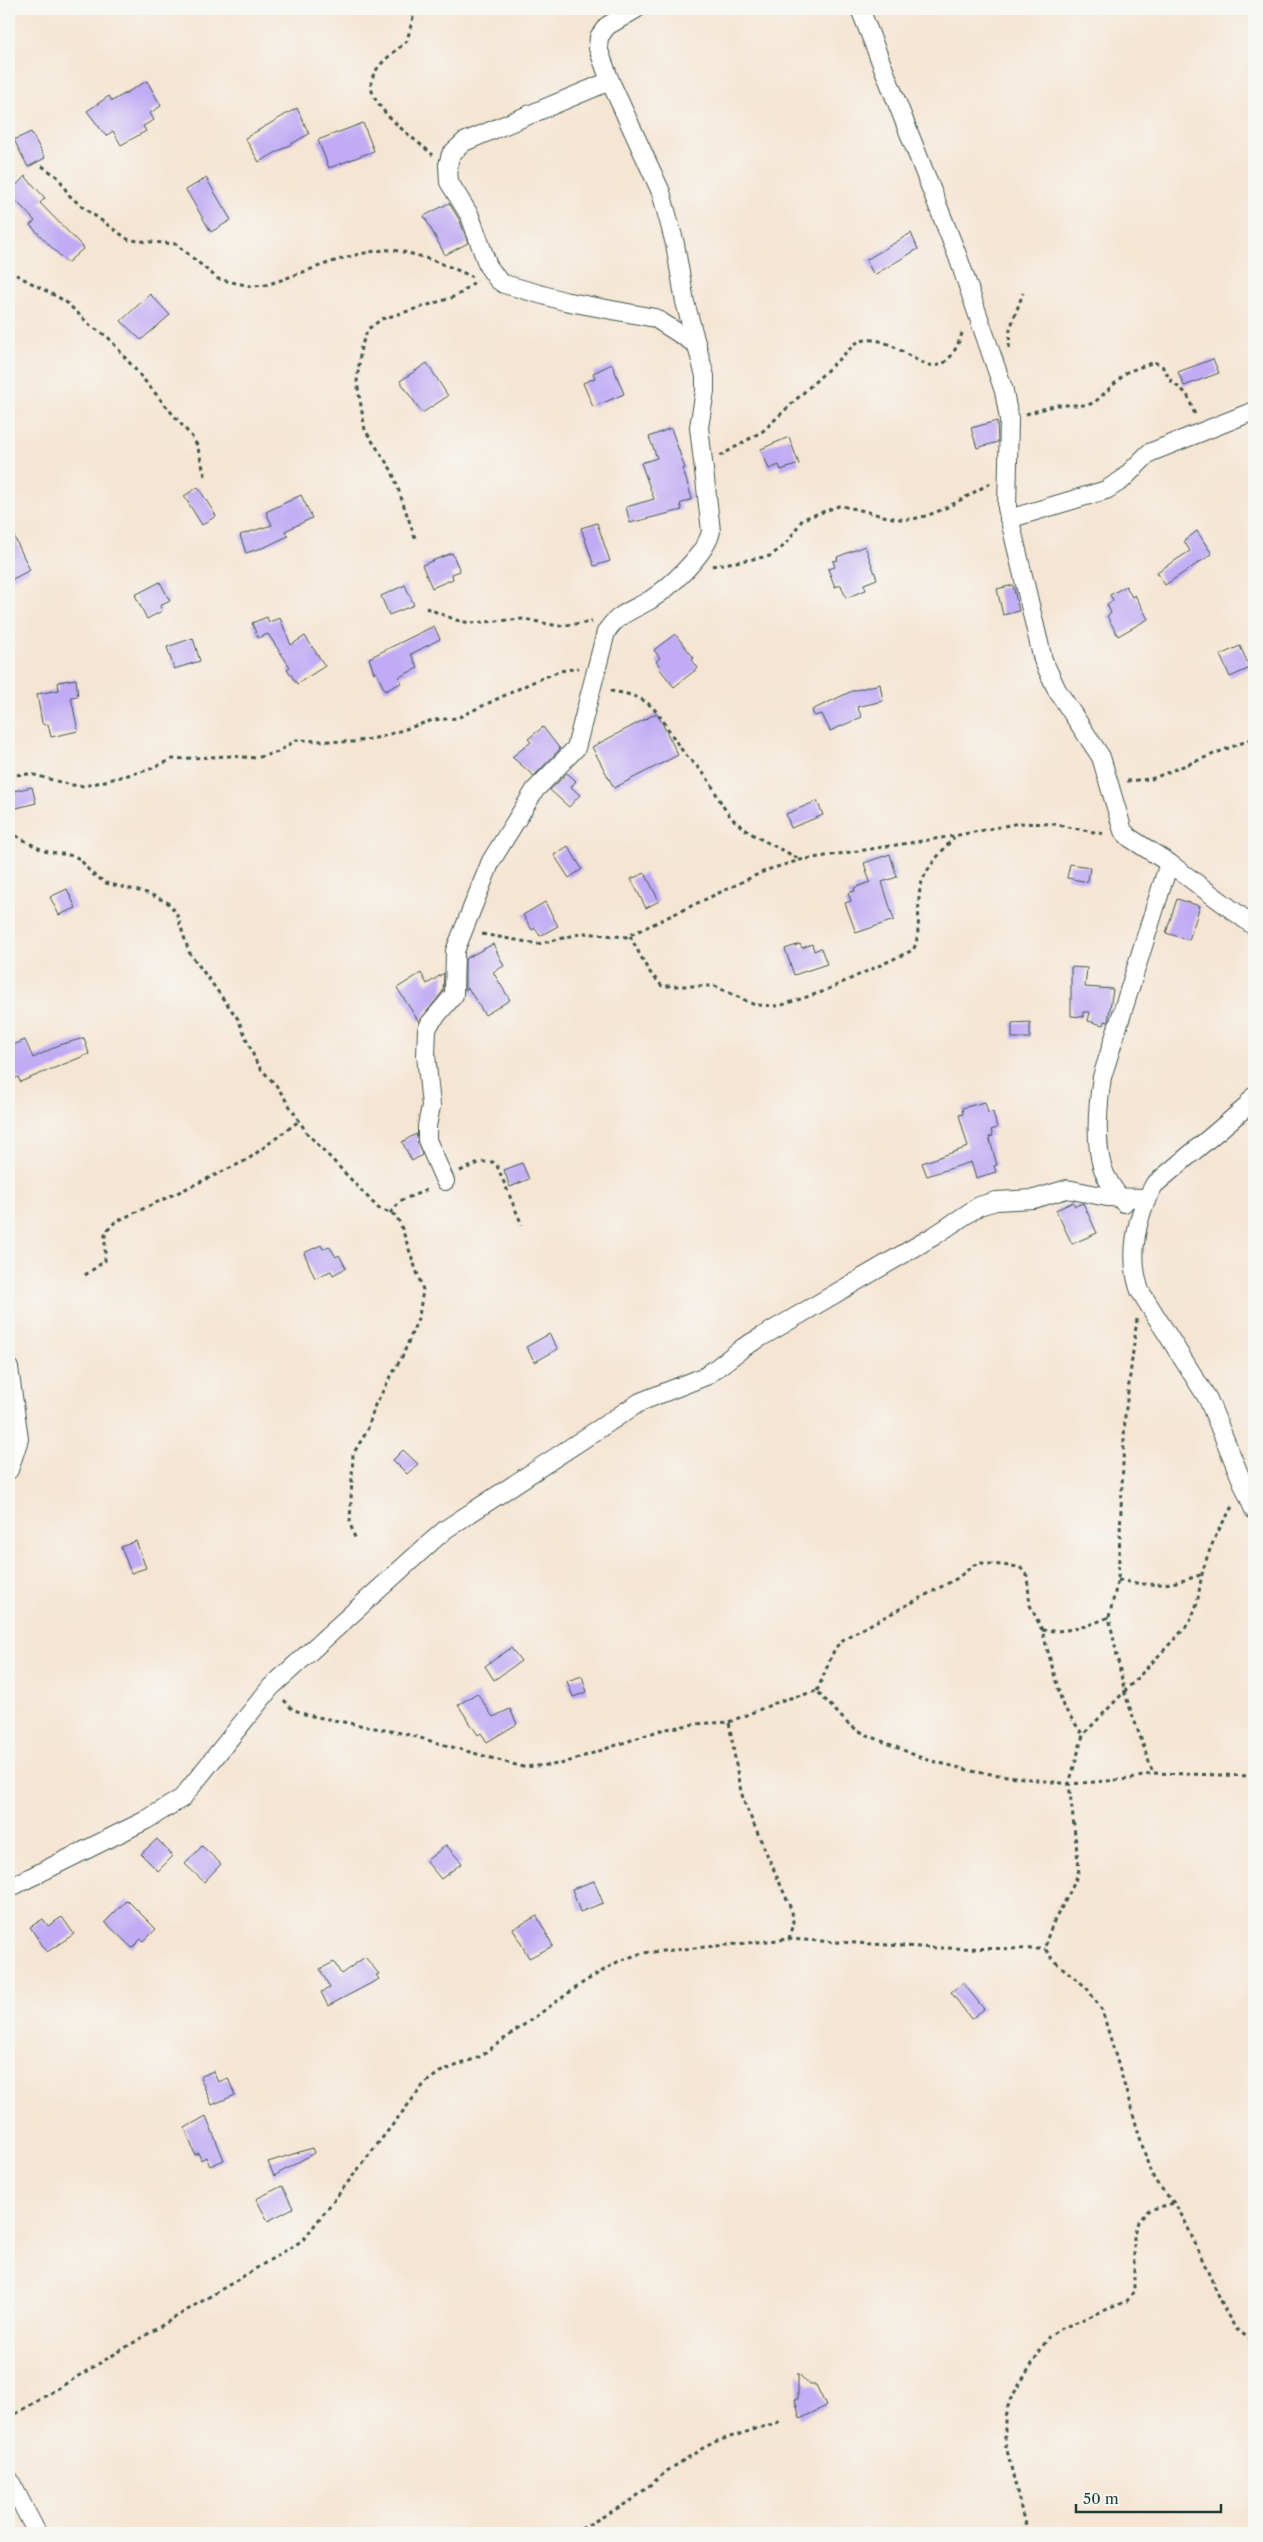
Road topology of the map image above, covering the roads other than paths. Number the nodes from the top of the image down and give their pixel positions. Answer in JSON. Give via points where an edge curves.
{"nodes":[{"id":1,"x":636,"y":9,"type":"edge"},
{"id":2,"x":860,"y":9,"type":"edge"},
{"id":3,"x":610,"y":81,"type":"junction"},
{"id":4,"x":697,"y":345,"type":"junction"},
{"id":5,"x":1254,"y":411,"type":"edge"},
{"id":6,"x":1009,"y":519,"type":"junction"},
{"id":7,"x":1169,"y":863,"type":"junction"},
{"id":8,"x":1254,"y":926,"type":"edge"},
{"id":9,"x":1254,"y":1096,"type":"edge"},
{"id":10,"x":445,"y":1181,"type":"road end"},
{"id":11,"x":1120,"y":1198,"type":"junction"},
{"id":12,"x":1146,"y":1198,"type":"junction"},
{"id":13,"x":1138,"y":1223,"type":"junction"},
{"id":14,"x":9,"y":1368,"type":"edge"},
{"id":15,"x":10,"y":1387,"type":"edge"},
{"id":16,"x":9,"y":1470,"type":"edge"},
{"id":17,"x":1254,"y":1510,"type":"edge"},
{"id":18,"x":9,"y":1888,"type":"edge"},
{"id":19,"x":9,"y":2480,"type":"edge"},
{"id":20,"x":37,"y":2533,"type":"edge"}],
"edges":[{"from":1,"to":3,"type":"street","via":[[607,26],[599,37],[598,48]]},
{"from":2,"to":6,"type":"street","via":[[958,257],[1004,391],[1009,418]]},
{"from":3,"to":4,"type":"street","via":[[667,210]]},
{"from":3,"to":4,"type":"street","via":[[464,142],[451,154],[448,176],[470,216],[483,273],[504,284],[564,301],[655,318]]},
{"from":4,"to":10,"type":"street","via":[[705,376],[699,427],[710,538],[658,595],[617,617],[606,632],[576,748],[535,790],[495,853],[462,930],[454,951],[454,995],[430,1023],[426,1036],[431,1106],[426,1126],[427,1140]]},
{"from":5,"to":6,"type":"street","via":[[1149,453],[1115,486]]},
{"from":6,"to":7,"type":"street","via":[[1043,660],[1056,690],[1100,757],[1120,826],[1130,838]]},
{"from":7,"to":8,"type":"street"},
{"from":7,"to":11,"type":"street","via":[[1102,1077],[1098,1104],[1100,1157],[1105,1175]]},
{"from":9,"to":12,"type":"street","via":[[1245,1108],[1164,1174]]},
{"from":11,"to":12,"type":"street"},
{"from":11,"to":13,"type":"street"},
{"from":11,"to":18,"type":"street","via":[[1067,1189],[1034,1199],[996,1201],[979,1206],[934,1236],[744,1347],[706,1376],[640,1402],[446,1529],[271,1687],[182,1798],[146,1820]]},
{"from":12,"to":13,"type":"street"},
{"from":13,"to":17,"type":"street","via":[[1134,1274],[1140,1291],[1208,1399]]},
{"from":14,"to":15,"type":"street"},
{"from":15,"to":16,"type":"street","via":[[18,1439]]},
{"from":19,"to":20,"type":"street"}]}
